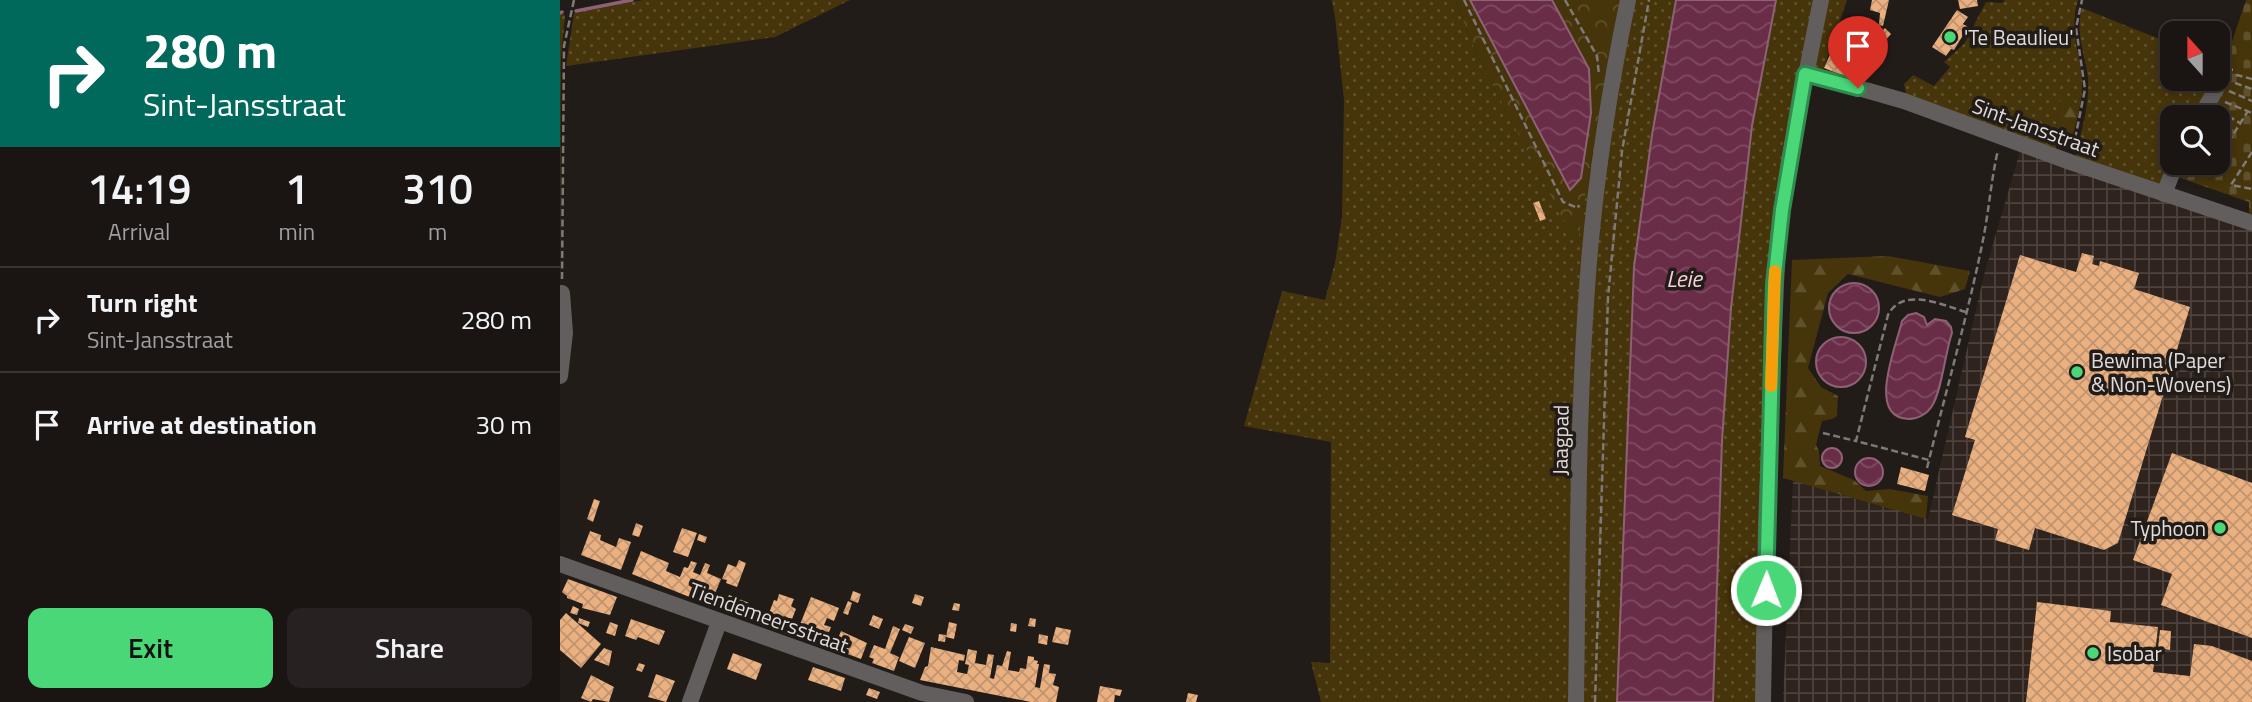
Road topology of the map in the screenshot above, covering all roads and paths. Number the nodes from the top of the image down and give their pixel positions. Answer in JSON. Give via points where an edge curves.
{"nodes":[{"id":1,"x":1464,"y":0,"type":"edge"},
{"id":2,"x":1565,"y":0,"type":"edge"},
{"id":3,"x":1628,"y":0,"type":"edge"},
{"id":4,"x":1650,"y":0,"type":"edge"},
{"id":5,"x":1821,"y":0,"type":"edge"},
{"id":6,"x":2082,"y":0,"type":"edge"},
{"id":7,"x":573,"y":1,"type":"edge"},
{"id":8,"x":1805,"y":74,"type":"junction"},
{"id":9,"x":1599,"y":79,"type":"dead end"},
{"id":10,"x":2230,"y":85,"type":"edge"},
{"id":11,"x":2230,"y":86,"type":"edge"},
{"id":12,"x":2252,"y":89,"type":"edge"},
{"id":13,"x":2221,"y":91,"type":"edge"},
{"id":14,"x":2222,"y":100,"type":"dead end"},
{"id":15,"x":2252,"y":101,"type":"edge"},
{"id":16,"x":2210,"y":105,"type":"edge"},
{"id":17,"x":2250,"y":112,"type":"edge"},
{"id":18,"x":2230,"y":117,"type":"edge"},
{"id":19,"x":2240,"y":123,"type":"junction"},
{"id":20,"x":2230,"y":130,"type":"edge"},
{"id":21,"x":2234,"y":132,"type":"junction"},
{"id":22,"x":2001,"y":137,"type":"junction"},
{"id":23,"x":2230,"y":139,"type":"edge"},
{"id":24,"x":2252,"y":152,"type":"edge"},
{"id":25,"x":2070,"y":162,"type":"junction"},
{"id":26,"x":2171,"y":175,"type":"edge"},
{"id":27,"x":2252,"y":190,"type":"edge"},
{"id":28,"x":2164,"y":194,"type":"junction"},
{"id":29,"x":1582,"y":195,"type":"dead end"},
{"id":30,"x":2252,"y":223,"type":"edge"},
{"id":31,"x":562,"y":299,"type":"edge"},
{"id":32,"x":1966,"y":312,"type":"junction"},
{"id":33,"x":560,"y":376,"type":"edge"},
{"id":34,"x":1823,"y":433,"type":"dead end"},
{"id":35,"x":1856,"y":441,"type":"junction"},
{"id":36,"x":1929,"y":460,"type":"junction"},
{"id":37,"x":1927,"y":468,"type":"dead end"},
{"id":38,"x":560,"y":564,"type":"edge"},
{"id":39,"x":719,"y":622,"type":"junction"},
{"id":40,"x":920,"y":698,"type":"edge"},
{"id":41,"x":690,"y":702,"type":"edge"},
{"id":42,"x":966,"y":702,"type":"edge"},
{"id":43,"x":1576,"y":702,"type":"edge"},
{"id":44,"x":1595,"y":702,"type":"edge"},
{"id":45,"x":1763,"y":702,"type":"edge"}],
"edges":[{"from":1,"to":29,"type":"path","via":[[1563,202],[1578,208]]},
{"from":2,"to":9,"type":"path","via":[[1597,56]]},
{"from":3,"to":43,"type":"street","name":"Jaagpad","via":[[1598,179],[1586,303]]},
{"from":4,"to":44,"type":"path","via":[[1622,151],[1608,297]]},
{"from":5,"to":8,"type":"street"},
{"from":6,"to":25,"type":"path","via":[[2076,29],[2085,89]]},
{"from":7,"to":31,"type":"path","via":[[563,74]]},
{"from":8,"to":22,"type":"street","name":"Sint-Jansstraat","via":[[1905,101]]},
{"from":8,"to":45,"type":"street","via":[[1774,284]]},
{"from":10,"to":12,"type":"path"},
{"from":11,"to":15,"type":"path"},
{"from":13,"to":16,"type":"street"},
{"from":14,"to":17,"type":"path"},
{"from":17,"to":19,"type":"path"},
{"from":18,"to":19,"type":"path"},
{"from":19,"to":21,"type":"path"},
{"from":20,"to":21,"type":"path"},
{"from":21,"to":23,"type":"path"},
{"from":22,"to":25,"type":"street","name":"Sint-Jansstraat"},
{"from":22,"to":32,"type":"path"},
{"from":24,"to":27,"type":"path","via":[[2231,185]]},
{"from":25,"to":28,"type":"street","name":"Sint-Jansstraat"},
{"from":26,"to":28,"type":"street"},
{"from":28,"to":30,"type":"street","name":"Sint-Jansstraat"},
{"from":31,"to":33,"type":"street","via":[[565,333]]},
{"from":32,"to":35,"type":"path","via":[[1913,299],[1893,307]]},
{"from":32,"to":36,"type":"path"},
{"from":34,"to":35,"type":"path"},
{"from":35,"to":36,"type":"path"},
{"from":36,"to":37,"type":"path"},
{"from":38,"to":39,"type":"street","name":"Tiendemeersstraat"},
{"from":39,"to":40,"type":"street","name":"Tiendemeersstraat"},
{"from":39,"to":41,"type":"street"},
{"from":40,"to":42,"type":"street","name":"Tiendemeersstraat"}]}
